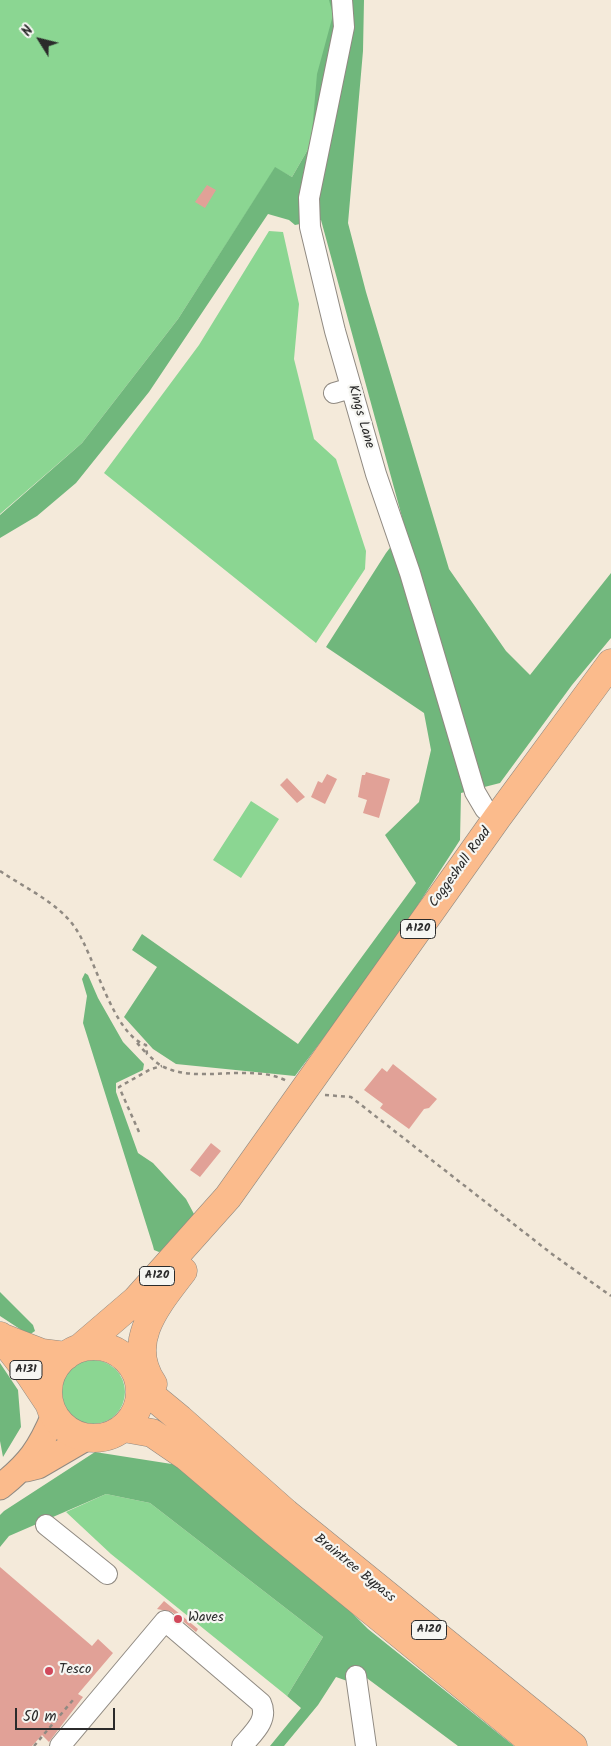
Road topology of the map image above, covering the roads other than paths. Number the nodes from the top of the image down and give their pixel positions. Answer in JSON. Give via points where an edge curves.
{"nodes":[{"id":1,"x":342,"y":0,"type":"edge"},
{"id":2,"x":611,"y":663,"type":"edge"},
{"id":3,"x":498,"y":818,"type":"junction"},
{"id":4,"x":225,"y":1204,"type":"junction"},
{"id":5,"x":0,"y":1336,"type":"edge"},
{"id":6,"x":73,"y":1352,"type":"junction"},
{"id":7,"x":135,"y":1375,"type":"junction"},
{"id":8,"x":52,"y":1410,"type":"junction"},
{"id":9,"x":180,"y":1418,"type":"junction"},
{"id":10,"x":124,"y":1428,"type":"junction"},
{"id":11,"x":86,"y":1438,"type":"junction"},
{"id":12,"x":20,"y":1471,"type":"junction"},
{"id":13,"x":0,"y":1488,"type":"edge"},
{"id":14,"x":46,"y":1525,"type":"dead end"},
{"id":15,"x":107,"y":1574,"type":"dead end"},
{"id":16,"x":356,"y":1676,"type":"dead end"},
{"id":17,"x":60,"y":1746,"type":"edge"},
{"id":18,"x":242,"y":1746,"type":"edge"},
{"id":19,"x":366,"y":1746,"type":"edge"},
{"id":20,"x":537,"y":1746,"type":"edge"},
{"id":21,"x":573,"y":1746,"type":"edge"}],
"edges":[{"from":1,"to":3,"type":"street","name":"Kings Lane","via":[[344,27],[309,198],[310,227],[343,391],[410,572],[475,792],[485,809]]},
{"from":2,"to":3,"type":"highway","name":"Coggeshall Road","number":"A120"},
{"from":3,"to":4,"type":"highway","name":"Coggeshall Road","number":"A120"},
{"from":4,"to":6,"type":"highway","name":"Coggeshall Road","number":"A120","via":[[136,1300]]},
{"from":4,"to":7,"type":"highway","name":"Coggeshall Road","number":"A120","via":[[156,1291],[138,1319],[130,1340]]},
{"from":4,"to":9,"type":"highway","via":[[207,1237],[151,1313],[144,1332],[144,1368]]},
{"from":5,"to":6,"type":"highway","number":"A131","via":[[42,1353]]},
{"from":5,"to":8,"type":"highway","number":"A131"},
{"from":6,"to":7,"type":"highway","number":"A131","via":[[91,1346],[112,1350]]},
{"from":6,"to":8,"type":"highway","number":"A131","via":[[57,1365],[50,1378],[48,1391]]},
{"from":7,"to":9,"type":"highway","name":"Braintree Bypass","number":"A120"},
{"from":7,"to":10,"type":"highway","via":[[140,1402]]},
{"from":8,"to":11,"type":"highway","number":"A131","via":[[67,1430]]},
{"from":8,"to":12,"type":"main road","via":[[42,1444]]},
{"from":9,"to":21,"type":"highway","name":"Braintree Bypass","number":"A120","via":[[286,1513]]},
{"from":10,"to":11,"type":"highway","via":[[106,1437]]},
{"from":10,"to":20,"type":"highway","name":"Braintree Bypass","number":"A120","via":[[152,1433],[187,1457]]},
{"from":11,"to":12,"type":"main road","via":[[38,1466]]},
{"from":12,"to":13,"type":"main road"},
{"from":14,"to":15,"type":"street"},
{"from":16,"to":19,"type":"street"},
{"from":17,"to":18,"type":"street","via":[[165,1621],[261,1702],[264,1716],[261,1724]]}]}
